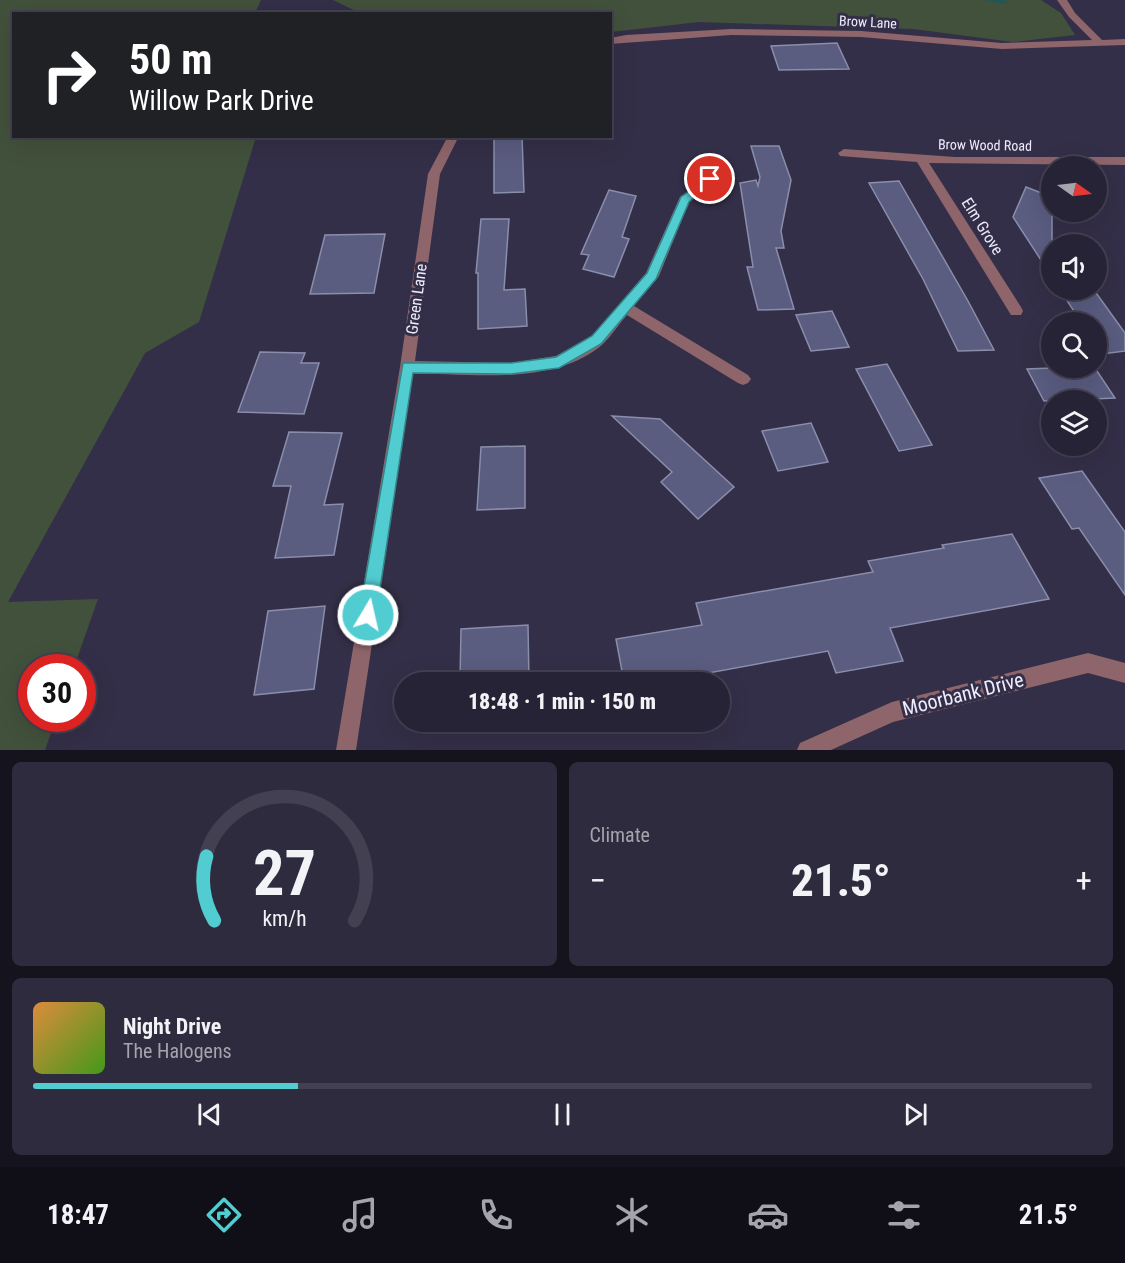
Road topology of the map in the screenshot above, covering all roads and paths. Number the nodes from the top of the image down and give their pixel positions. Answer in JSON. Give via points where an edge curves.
{"nodes":[{"id":1,"x":1062,"y":0,"type":"edge"},
{"id":2,"x":612,"y":42,"type":"edge"},
{"id":3,"x":1099,"y":42,"type":"junction"},
{"id":4,"x":1125,"y":42,"type":"edge"},
{"id":5,"x":453,"y":138,"type":"edge"},
{"id":6,"x":844,"y":153,"type":"dead end"},
{"id":7,"x":921,"y":159,"type":"junction"},
{"id":8,"x":1125,"y":161,"type":"edge"},
{"id":9,"x":710,"y":179,"type":"dead end"},
{"id":10,"x":625,"y":307,"type":"junction"},
{"id":11,"x":1016,"y":311,"type":"dead end"},
{"id":12,"x":407,"y":367,"type":"junction"},
{"id":13,"x":743,"y":379,"type":"dead end"},
{"id":14,"x":1125,"y":673,"type":"edge"},
{"id":15,"x":346,"y":750,"type":"edge"},
{"id":16,"x":807,"y":750,"type":"edge"}],
"edges":[{"from":1,"to":3,"type":"street"},
{"from":2,"to":3,"type":"street","name":"Brow Lane","via":[[731,32],[861,34],[1002,46]]},
{"from":3,"to":4,"type":"street","name":"Brow Lane"},
{"from":5,"to":12,"type":"street","name":"Green Lane","via":[[434,174]]},
{"from":6,"to":7,"type":"street","name":"Brow Wood Road"},
{"from":7,"to":8,"type":"street","name":"Brow Wood Road"},
{"from":7,"to":11,"type":"street","name":"Elm Grove"},
{"from":9,"to":10,"type":"street","via":[[684,200],[652,276]]},
{"from":10,"to":12,"type":"street","via":[[597,340],[559,362],[511,369]]},
{"from":10,"to":13,"type":"street"},
{"from":12,"to":15,"type":"street","name":"Green Lane"},
{"from":14,"to":16,"type":"street","name":"Moorbank Drive","via":[[1088,663],[1032,676],[892,712]]}]}
